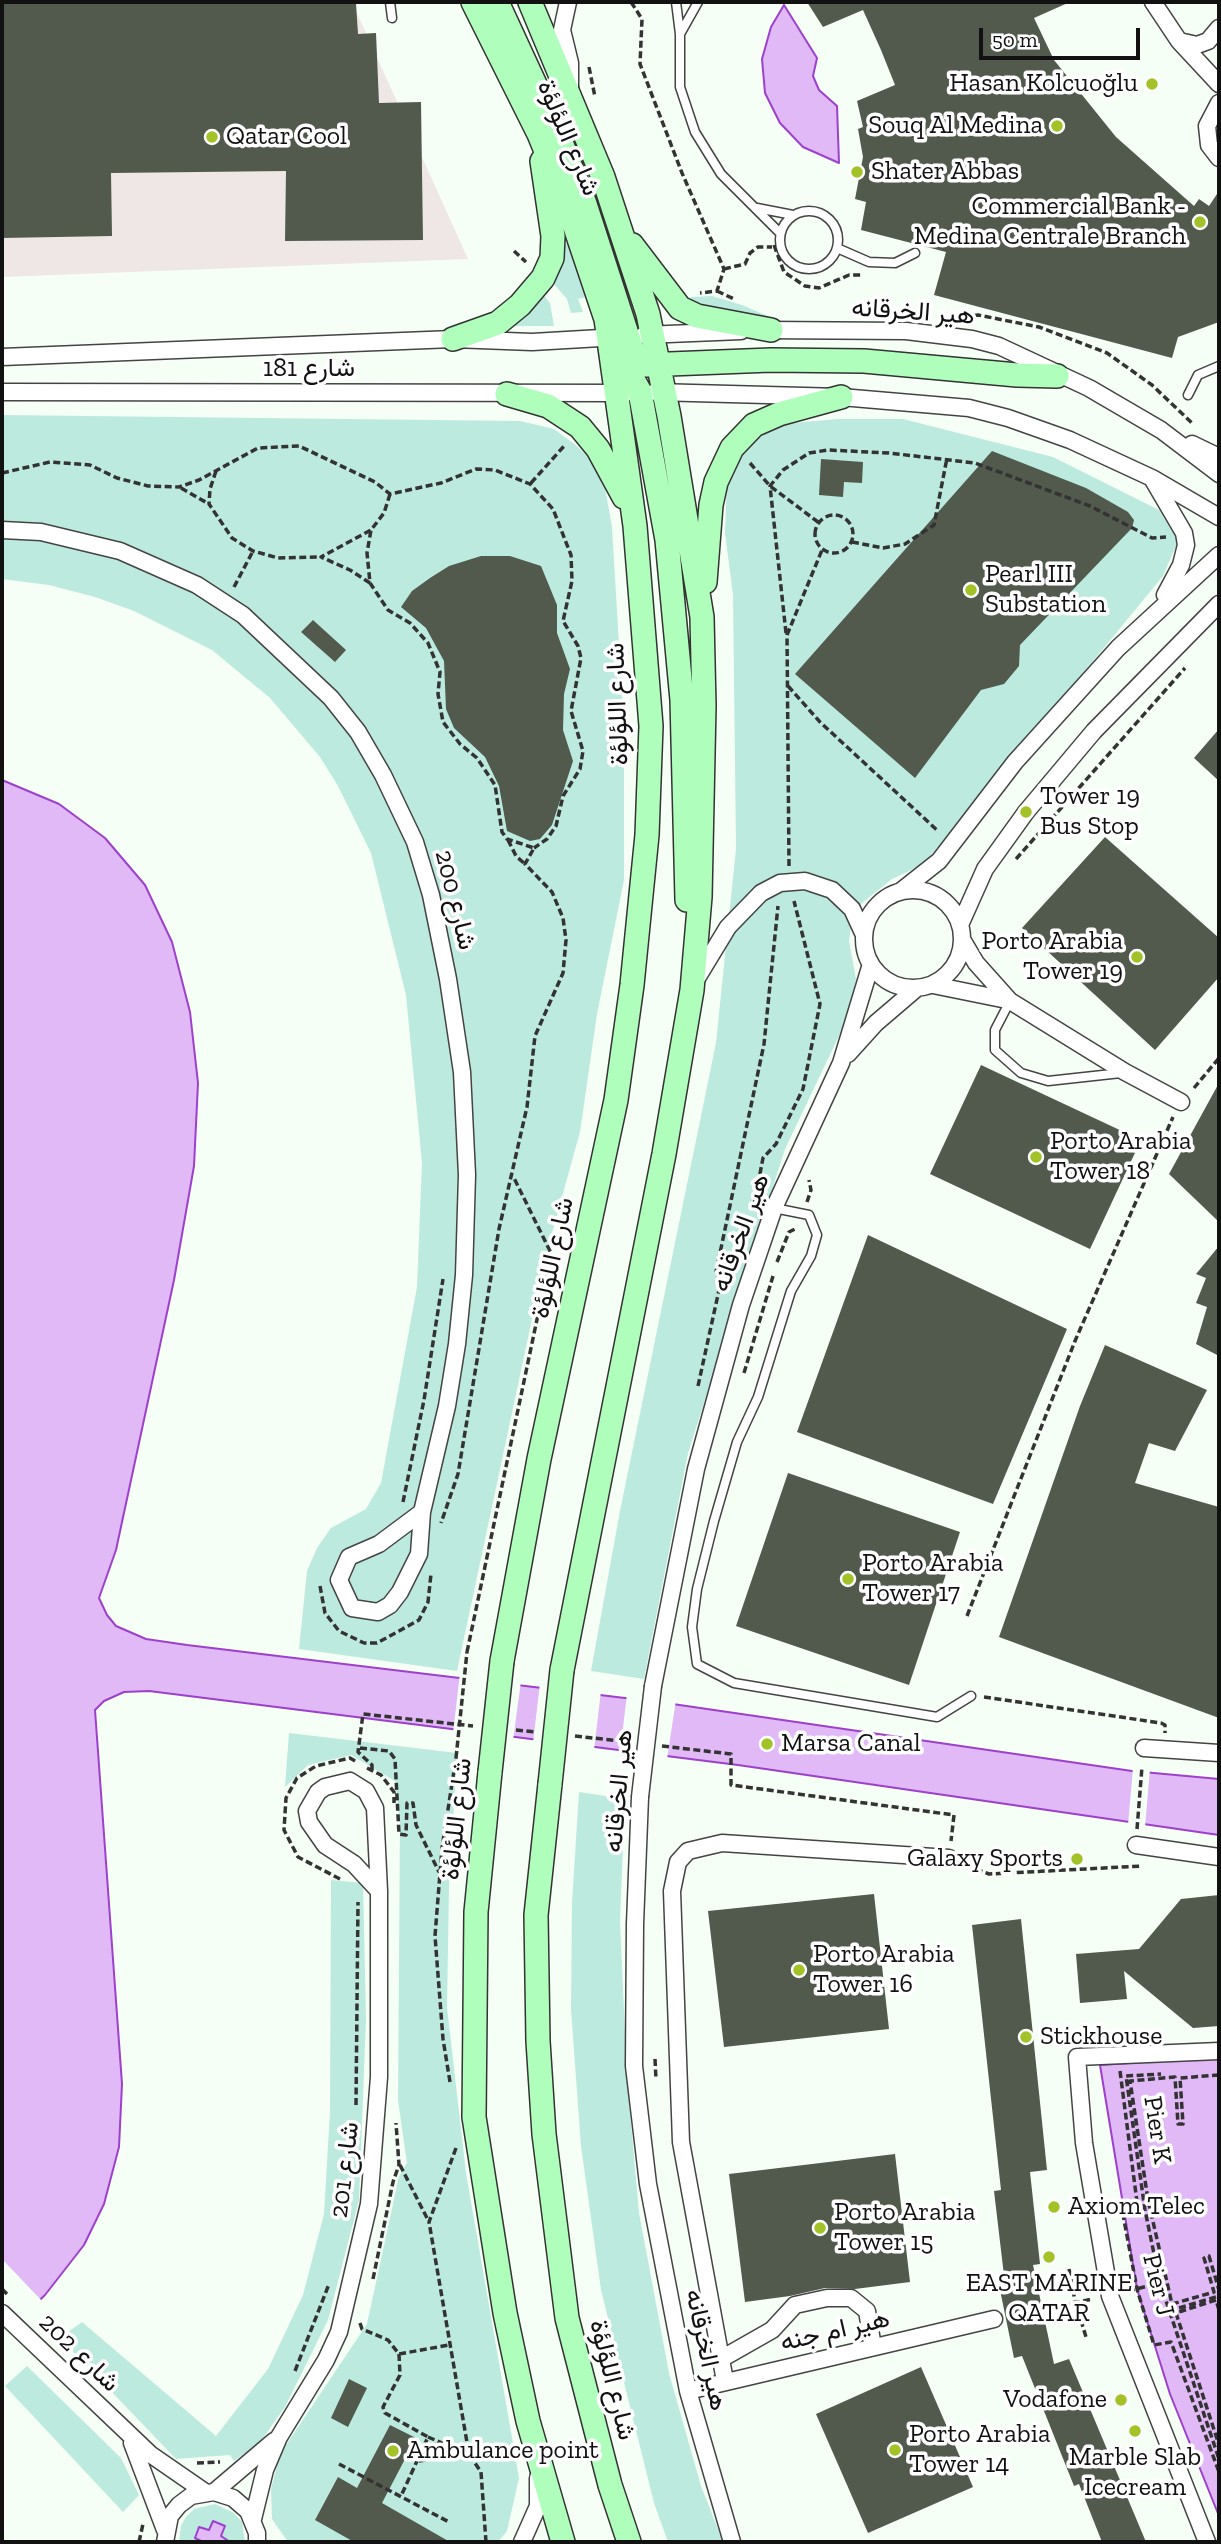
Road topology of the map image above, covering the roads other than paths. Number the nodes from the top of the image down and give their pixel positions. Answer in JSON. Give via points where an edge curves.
{"nodes":[{"id":1,"x":390,"y":2,"type":"edge"},
{"id":2,"x":473,"y":2,"type":"edge"},
{"id":3,"x":497,"y":2,"type":"edge"},
{"id":4,"x":530,"y":2,"type":"edge"},
{"id":5,"x":568,"y":2,"type":"edge"},
{"id":6,"x":676,"y":2,"type":"edge"},
{"id":7,"x":698,"y":2,"type":"edge"},
{"id":8,"x":1153,"y":2,"type":"edge"},
{"id":9,"x":392,"y":18,"type":"dead end"},
{"id":10,"x":1219,"y":28,"type":"edge"},
{"id":11,"x":680,"y":34,"type":"junction"},
{"id":12,"x":1179,"y":41,"type":"junction"},
{"id":13,"x":1219,"y":84,"type":"edge"},
{"id":14,"x":570,"y":94,"type":"junction"},
{"id":15,"x":1219,"y":103,"type":"edge"},
{"id":16,"x":539,"y":134,"type":"junction"},
{"id":17,"x":1219,"y":158,"type":"edge"},
{"id":18,"x":757,"y":208,"type":"junction"},
{"id":19,"x":793,"y":215,"type":"junction"},
{"id":20,"x":619,"y":225,"type":"junction"},
{"id":21,"x":780,"y":233,"type":"junction"},
{"id":22,"x":837,"y":248,"type":"junction"},
{"id":23,"x":915,"y":253,"type":"dead end"},
{"id":24,"x":771,"y":330,"type":"junction"},
{"id":25,"x":652,"y":334,"type":"junction"},
{"id":26,"x":618,"y":337,"type":"junction"},
{"id":27,"x":453,"y":339,"type":"junction"},
{"id":28,"x":2,"y":357,"type":"edge"},
{"id":29,"x":1219,"y":366,"type":"edge"},
{"id":30,"x":641,"y":374,"type":"junction"},
{"id":31,"x":1057,"y":376,"type":"junction"},
{"id":32,"x":2,"y":392,"type":"edge"},
{"id":33,"x":664,"y":392,"type":"junction"},
{"id":34,"x":617,"y":393,"type":"junction"},
{"id":35,"x":507,"y":394,"type":"junction"},
{"id":36,"x":1188,"y":395,"type":"dead end"},
{"id":37,"x":841,"y":397,"type":"junction"},
{"id":38,"x":1161,"y":430,"type":"junction"},
{"id":39,"x":1219,"y":457,"type":"edge"},
{"id":40,"x":1219,"y":474,"type":"edge"},
{"id":41,"x":1152,"y":478,"type":"junction"},
{"id":42,"x":1219,"y":517,"type":"edge"},
{"id":43,"x":635,"y":526,"type":"junction"},
{"id":44,"x":2,"y":530,"type":"edge"},
{"id":45,"x":1219,"y":555,"type":"edge"},
{"id":46,"x":1218,"y":605,"type":"edge"},
{"id":47,"x":1156,"y":610,"type":"junction"},
{"id":48,"x":702,"y":617,"type":"junction"},
{"id":49,"x":901,"y":891,"type":"junction"},
{"id":50,"x":961,"y":933,"type":"junction"},
{"id":51,"x":864,"y":935,"type":"junction"},
{"id":52,"x":695,"y":944,"type":"junction"},
{"id":53,"x":871,"y":964,"type":"junction"},
{"id":54,"x":925,"y":986,"type":"junction"},
{"id":55,"x":692,"y":990,"type":"junction"},
{"id":56,"x":1010,"y":1001,"type":"junction"},
{"id":57,"x":841,"y":1063,"type":"junction"},
{"id":58,"x":1125,"y":1072,"type":"junction"},
{"id":59,"x":1181,"y":1102,"type":"road end"},
{"id":60,"x":774,"y":1208,"type":"junction"},
{"id":61,"x":422,"y":1512,"type":"junction"},
{"id":62,"x":971,"y":1696,"type":"road end"},
{"id":63,"x":1144,"y":1748,"type":"dead end"},
{"id":64,"x":1219,"y":1754,"type":"edge"},
{"id":65,"x":1140,"y":1844,"type":"road end"},
{"id":66,"x":1219,"y":1857,"type":"edge"},
{"id":67,"x":949,"y":1858,"type":"road end"},
{"id":68,"x":379,"y":1891,"type":"junction"},
{"id":69,"x":1219,"y":2050,"type":"edge"},
{"id":70,"x":2,"y":2313,"type":"edge"},
{"id":71,"x":994,"y":2319,"type":"road end"},
{"id":72,"x":873,"y":2347,"type":"junction"},
{"id":73,"x":721,"y":2359,"type":"junction"},
{"id":74,"x":725,"y":2381,"type":"junction"},
{"id":75,"x":688,"y":2391,"type":"junction"},
{"id":76,"x":528,"y":2421,"type":"junction"},
{"id":77,"x":122,"y":2429,"type":"junction"},
{"id":78,"x":279,"y":2437,"type":"junction"},
{"id":79,"x":210,"y":2492,"type":"junction"},
{"id":80,"x":258,"y":2534,"type":"edge"},
{"id":81,"x":165,"y":2536,"type":"edge"},
{"id":82,"x":522,"y":2542,"type":"edge"},
{"id":83,"x":563,"y":2542,"type":"edge"},
{"id":84,"x":629,"y":2542,"type":"edge"},
{"id":85,"x":732,"y":2542,"type":"edge"},
{"id":86,"x":1207,"y":2542,"type":"edge"}],
"edges":[{"from":1,"to":9,"type":"lane"},
{"from":2,"to":16,"type":"main road","name":"شارع اللؤلؤة"},
{"from":3,"to":26,"type":"main road","via":[[557,132],[611,279]]},
{"from":4,"to":14,"type":"main road","name":"شارع اللؤلؤة"},
{"from":5,"to":14,"type":"street","via":[[562,30],[570,64]]},
{"from":6,"to":11,"type":"lane"},
{"from":7,"to":11,"type":"lane"},
{"from":8,"to":12,"type":"street"},
{"from":10,"to":12,"type":"street","via":[[1208,41],[1197,45]]},
{"from":11,"to":18,"type":"lane","via":[[680,86],[695,132],[721,174]]},
{"from":12,"to":13,"type":"street"},
{"from":14,"to":20,"type":"main road","name":"شارع اللؤلؤة"},
{"from":15,"to":17,"type":"street","via":[[1207,125],[1209,145]]},
{"from":16,"to":26,"type":"main road","name":"شارع اللؤلؤة"},
{"from":16,"to":27,"type":"main road","via":[[553,236],[549,267],[498,323]]},
{"from":18,"to":19,"type":"lane"},
{"from":18,"to":21,"type":"lane"},
{"from":19,"to":21,"type":"lane"},
{"from":19,"to":22,"type":"lane","via":[[822,214],[835,229]]},
{"from":20,"to":24,"type":"main road","via":[[680,307],[696,316]]},
{"from":20,"to":25,"type":"main road","name":"شارع اللؤلؤة"},
{"from":21,"to":22,"type":"lane","via":[[782,252],[796,266],[816,268]]},
{"from":22,"to":23,"type":"lane","via":[[869,261],[895,263]]},
{"from":24,"to":25,"type":"street","name":"هير الخرقانه"},
{"from":24,"to":31,"type":"street","name":"هير الخرقانه","via":[[906,331],[972,339],[999,346]]},
{"from":25,"to":26,"type":"street","name":"هير الخرقانه"},
{"from":25,"to":30,"type":"main road","name":"شارع اللؤلؤة"},
{"from":26,"to":27,"type":"street","name":"شارع 181","via":[[532,342]]},
{"from":26,"to":30,"type":"main road"},
{"from":26,"to":34,"type":"main road","name":"شارع اللؤلؤة"},
{"from":27,"to":28,"type":"street","name":"شارع 181"},
{"from":29,"to":36,"type":"lane","via":[[1198,374]]},
{"from":30,"to":31,"type":"main road","via":[[771,360],[864,361]]},
{"from":30,"to":33,"type":"main road","name":"شارع اللؤلؤة"},
{"from":30,"to":34,"type":"main road"},
{"from":30,"to":52,"type":"main road","via":[[675,597],[686,895]]},
{"from":31,"to":38,"type":"street","name":"هير الخرقانه","via":[[1089,388]]},
{"from":32,"to":35,"type":"street","name":"شارع 181"},
{"from":33,"to":37,"type":"street"},
{"from":33,"to":48,"type":"main road","name":"شارع اللؤلؤة"},
{"from":34,"to":35,"type":"street","name":"شارع 181"},
{"from":34,"to":43,"type":"main road","name":"شارع اللؤلؤة"},
{"from":35,"to":43,"type":"main road","via":[[548,406],[580,427],[612,474]]},
{"from":37,"to":41,"type":"street","via":[[969,408],[1008,418],[1070,440]]},
{"from":37,"to":48,"type":"main road","via":[[754,425],[732,448],[711,505]]},
{"from":38,"to":39,"type":"street"},
{"from":38,"to":40,"type":"street","name":"هير الخرقانه"},
{"from":41,"to":42,"type":"street"},
{"from":41,"to":47,"type":"street","via":[[1184,533],[1186,545],[1175,579]]},
{"from":43,"to":76,"type":"main road","name":"شارع اللؤلؤة","bridge":true,"via":[[651,726],[647,835],[632,985],[615,1100],[536,1472],[502,1661],[475,1912],[474,2118],[487,2214]]},
{"from":44,"to":61,"type":"street","name":"شارع 200","via":[[41,532],[120,551],[172,572],[226,603],[287,654],[358,732],[415,842],[431,895],[462,1072],[466,1187],[457,1344]]},
{"from":45,"to":47,"type":"street"},
{"from":46,"to":50,"type":"street","via":[[1094,731],[1026,812],[985,869]]},
{"from":47,"to":49,"type":"street","via":[[1015,762],[952,845]]},
{"from":48,"to":52,"type":"main road","name":"شارع اللؤلؤة","via":[[705,769]]},
{"from":49,"to":50,"type":"street","via":[[920,890],[938,897],[952,909]]},
{"from":49,"to":51,"type":"street","via":[[876,907]]},
{"from":50,"to":54,"type":"street","via":[[954,967]]},
{"from":50,"to":56,"type":"street","via":[[976,962]]},
{"from":51,"to":53,"type":"street"},
{"from":51,"to":55,"type":"street","via":[[843,898],[819,884],[786,882],[761,893],[728,927]]},
{"from":52,"to":55,"type":"main road","name":"شارع اللؤلؤة"},
{"from":53,"to":54,"type":"street","via":[[890,982]]},
{"from":53,"to":57,"type":"street","name":"هير الخرقانه"},
{"from":54,"to":56,"type":"street"},
{"from":54,"to":57,"type":"street","name":"هير الخرقانه","via":[[876,1023]]},
{"from":55,"to":84,"type":"main road","name":"شارع اللؤلؤة","bridge":true,"via":[[562,1670],[536,1915],[544,2134],[567,2318]]},
{"from":56,"to":58,"type":"street"},
{"from":56,"to":58,"type":"lane","via":[[995,1030],[995,1050],[1021,1073],[1048,1081]]},
{"from":57,"to":60,"type":"street","name":"هير الخرقانه"},
{"from":58,"to":59,"type":"street"},
{"from":60,"to":62,"type":"lane","via":[[809,1215],[817,1236],[790,1291],[718,1507],[697,1589],[692,1627],[697,1664],[734,1683],[937,1717]]},
{"from":60,"to":75,"type":"street","name":"هير الخرقانه","bridge":true,"via":[[741,1305],[696,1469],[653,1686],[640,1797],[634,2066],[648,2184]]},
{"from":61,"to":61,"type":"street","name":"شارع 200","via":[[379,1544],[349,1557],[339,1580],[352,1608],[378,1612],[400,1592],[419,1554]]},
{"from":63,"to":64,"type":"street"},
{"from":65,"to":66,"type":"street"},
{"from":67,"to":73,"type":"street","via":[[722,1843],[688,1851],[678,1863],[672,1891],[681,2142]]},
{"from":68,"to":68,"type":"street","name":"شارع 201","via":[[375,1808],[366,1791],[350,1781],[325,1787],[307,1811],[314,1833],[354,1864]]},
{"from":68,"to":78,"type":"street","name":"شارع 201","via":[[379,2077],[369,2204],[339,2332]]},
{"from":69,"to":86,"type":"street","via":[[1077,2057],[1084,2143],[1110,2295]]},
{"from":70,"to":77,"type":"street","name":"شارع 202"},
{"from":71,"to":72,"type":"street","name":"هير ام جنه"},
{"from":72,"to":73,"type":"street","via":[[867,2311],[851,2298],[827,2298],[795,2305],[772,2330]]},
{"from":72,"to":74,"type":"street","name":"هير ام جنه"},
{"from":73,"to":74,"type":"street"},
{"from":74,"to":75,"type":"street","name":"هير ام جنه"},
{"from":75,"to":85,"type":"street","name":"هير الخرقانه"},
{"from":76,"to":82,"type":"street","via":[[540,2492],[534,2520]]},
{"from":76,"to":83,"type":"main road","name":"شارع اللؤلؤة"},
{"from":77,"to":79,"type":"street","name":"شارع 202","via":[[150,2454]]},
{"from":77,"to":81,"type":"street","name":"شارع 202","via":[[140,2459]]},
{"from":78,"to":79,"type":"street","name":"شارع 201"},
{"from":78,"to":80,"type":"street","name":"شارع 201","via":[[265,2470]]},
{"from":79,"to":80,"type":"street","name":"شارع 202","via":[[233,2498]]},
{"from":79,"to":81,"type":"street","name":"شارع 201","via":[[179,2505]]}]}
